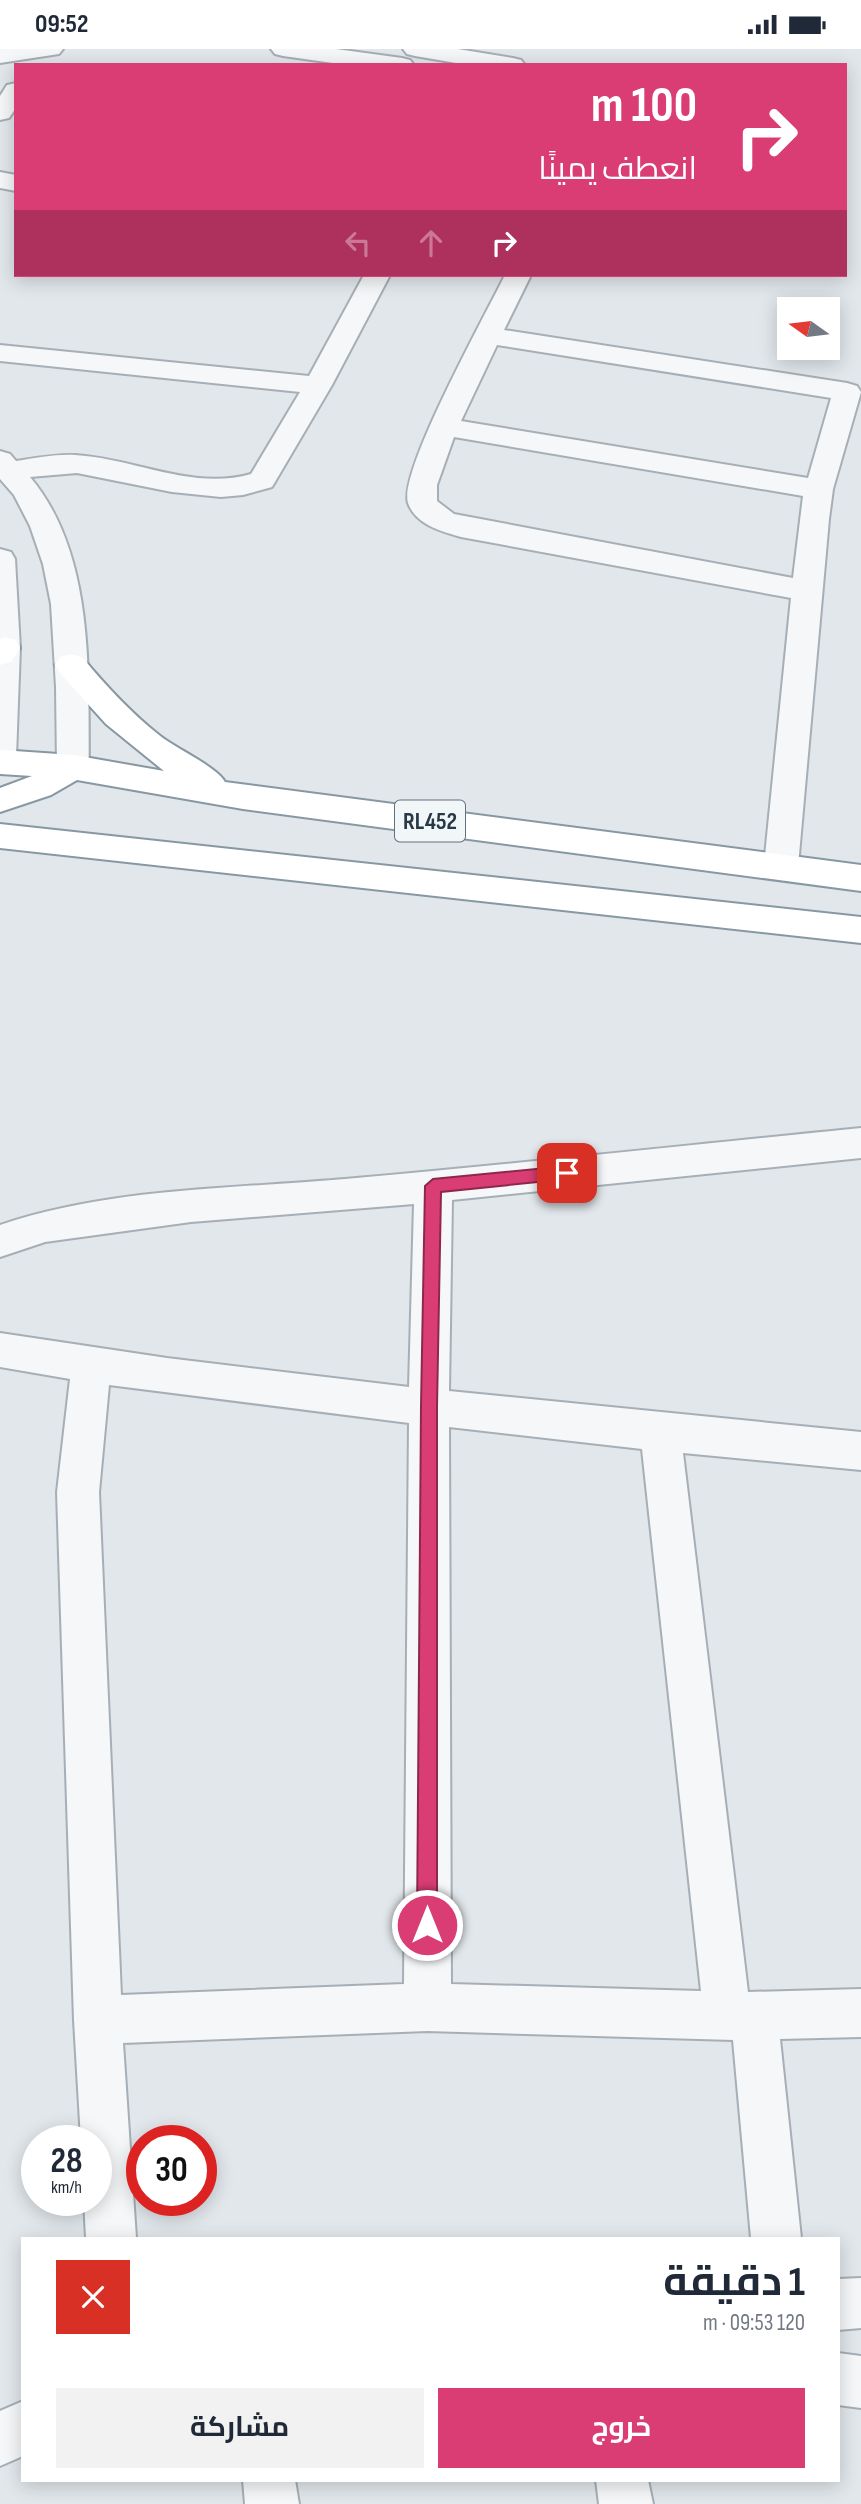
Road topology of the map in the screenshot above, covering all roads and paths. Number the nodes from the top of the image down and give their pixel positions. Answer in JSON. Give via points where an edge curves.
{"nodes":[{"id":1,"x":283,"y":49,"type":"edge"},
{"id":2,"x":413,"y":49,"type":"edge"},
{"id":3,"x":42,"y":55,"type":"edge"},
{"id":4,"x":0,"y":56,"type":"edge"},
{"id":5,"x":387,"y":63,"type":"edge"},
{"id":6,"x":496,"y":63,"type":"edge"},
{"id":7,"x":14,"y":93,"type":"edge"},
{"id":8,"x":0,"y":113,"type":"edge"},
{"id":9,"x":376,"y":277,"type":"edge"},
{"id":10,"x":517,"y":277,"type":"edge"},
{"id":11,"x":489,"y":336,"type":"junction"},
{"id":12,"x":0,"y":353,"type":"edge"},
{"id":13,"x":318,"y":385,"type":"junction"},
{"id":14,"x":445,"y":427,"type":"junction"},
{"id":15,"x":6,"y":465,"type":"edge"},
{"id":16,"x":819,"y":489,"type":"junction"},
{"id":17,"x":0,"y":559,"type":"edge"},
{"id":18,"x":808,"y":591,"type":"junction"},
{"id":19,"x":2,"y":651,"type":"edge"},
{"id":20,"x":71,"y":665,"type":"junction"},
{"id":21,"x":0,"y":760,"type":"edge"},
{"id":22,"x":73,"y":767,"type":"junction"},
{"id":23,"x":243,"y":797,"type":"junction"},
{"id":24,"x":0,"y":801,"type":"edge"},
{"id":25,"x":0,"y":836,"type":"edge"},
{"id":26,"x":43,"y":840,"type":"junction"},
{"id":27,"x":781,"y":866,"type":"junction"},
{"id":28,"x":861,"y":878,"type":"edge"},
{"id":29,"x":861,"y":930,"type":"edge"},
{"id":30,"x":861,"y":1143,"type":"edge"},
{"id":31,"x":433,"y":1186,"type":"junction"},
{"id":32,"x":0,"y":1241,"type":"edge"},
{"id":33,"x":0,"y":1350,"type":"edge"},
{"id":34,"x":91,"y":1367,"type":"junction"},
{"id":35,"x":429,"y":1407,"type":"junction"},
{"id":36,"x":661,"y":1434,"type":"junction"},
{"id":37,"x":861,"y":1451,"type":"edge"},
{"id":38,"x":427,"y":2007,"type":"junction"},
{"id":39,"x":861,"y":2013,"type":"edge"},
{"id":40,"x":741,"y":2015,"type":"junction"},
{"id":41,"x":98,"y":2020,"type":"junction"},
{"id":42,"x":111,"y":2237,"type":"edge"},
{"id":43,"x":776,"y":2237,"type":"edge"},
{"id":44,"x":861,"y":2303,"type":"edge"},
{"id":45,"x":840,"y":2305,"type":"edge"},
{"id":46,"x":840,"y":2379,"type":"edge"},
{"id":47,"x":861,"y":2382,"type":"edge"},
{"id":48,"x":21,"y":2428,"type":"edge"},
{"id":49,"x":0,"y":2440,"type":"edge"},
{"id":50,"x":269,"y":2482,"type":"edge"},
{"id":51,"x":622,"y":2482,"type":"edge"},
{"id":52,"x":272,"y":2504,"type":"edge"},
{"id":53,"x":626,"y":2504,"type":"edge"}],
"edges":[{"from":1,"to":5,"type":"street"},
{"from":2,"to":6,"type":"street"},
{"from":3,"to":4,"type":"street"},
{"from":7,"to":8,"type":"street"},
{"from":9,"to":13,"type":"street"},
{"from":10,"to":11,"type":"street"},
{"from":11,"to":14,"type":"street"},
{"from":11,"to":16,"type":"street","via":[[847,392]]},
{"from":12,"to":13,"type":"street"},
{"from":13,"to":15,"type":"street","via":[[262,480],[248,486],[216,488],[77,464]]},
{"from":14,"to":16,"type":"street"},
{"from":14,"to":18,"type":"street","via":[[421,499],[442,521]]},
{"from":15,"to":20,"type":"street","via":[[34,505],[50,542],[68,622]]},
{"from":16,"to":18,"type":"street"},
{"from":17,"to":19,"type":"street"},
{"from":18,"to":27,"type":"street"},
{"from":19,"to":21,"type":"street"},
{"from":20,"to":22,"type":"street"},
{"from":20,"to":23,"type":"highway","via":[[113,716],[140,740]]},
{"from":21,"to":22,"type":"highway","number":"RL452"},
{"from":22,"to":23,"type":"highway","number":"RL452"},
{"from":22,"to":24,"type":"highway","via":[[39,787]]},
{"from":23,"to":27,"type":"highway","number":"RL452"},
{"from":24,"to":26,"type":"highway","via":[[16,823]]},
{"from":25,"to":26,"type":"highway","number":"RL452"},
{"from":26,"to":29,"type":"highway","number":"RL452"},
{"from":27,"to":28,"type":"highway","number":"RL452"},
{"from":30,"to":31,"type":"street"},
{"from":31,"to":32,"type":"street","via":[[191,1206],[46,1226]]},
{"from":31,"to":35,"type":"street"},
{"from":33,"to":34,"type":"street"},
{"from":34,"to":35,"type":"street"},
{"from":34,"to":41,"type":"street","via":[[78,1492]]},
{"from":35,"to":36,"type":"street"},
{"from":35,"to":38,"type":"street"},
{"from":36,"to":37,"type":"street"},
{"from":36,"to":40,"type":"street"},
{"from":38,"to":40,"type":"street"},
{"from":38,"to":41,"type":"street"},
{"from":39,"to":40,"type":"street"},
{"from":40,"to":43,"type":"street"},
{"from":41,"to":42,"type":"street"},
{"from":44,"to":45,"type":"street"},
{"from":46,"to":47,"type":"street"},
{"from":48,"to":49,"type":"street"},
{"from":50,"to":52,"type":"street"},
{"from":51,"to":53,"type":"street"}]}
